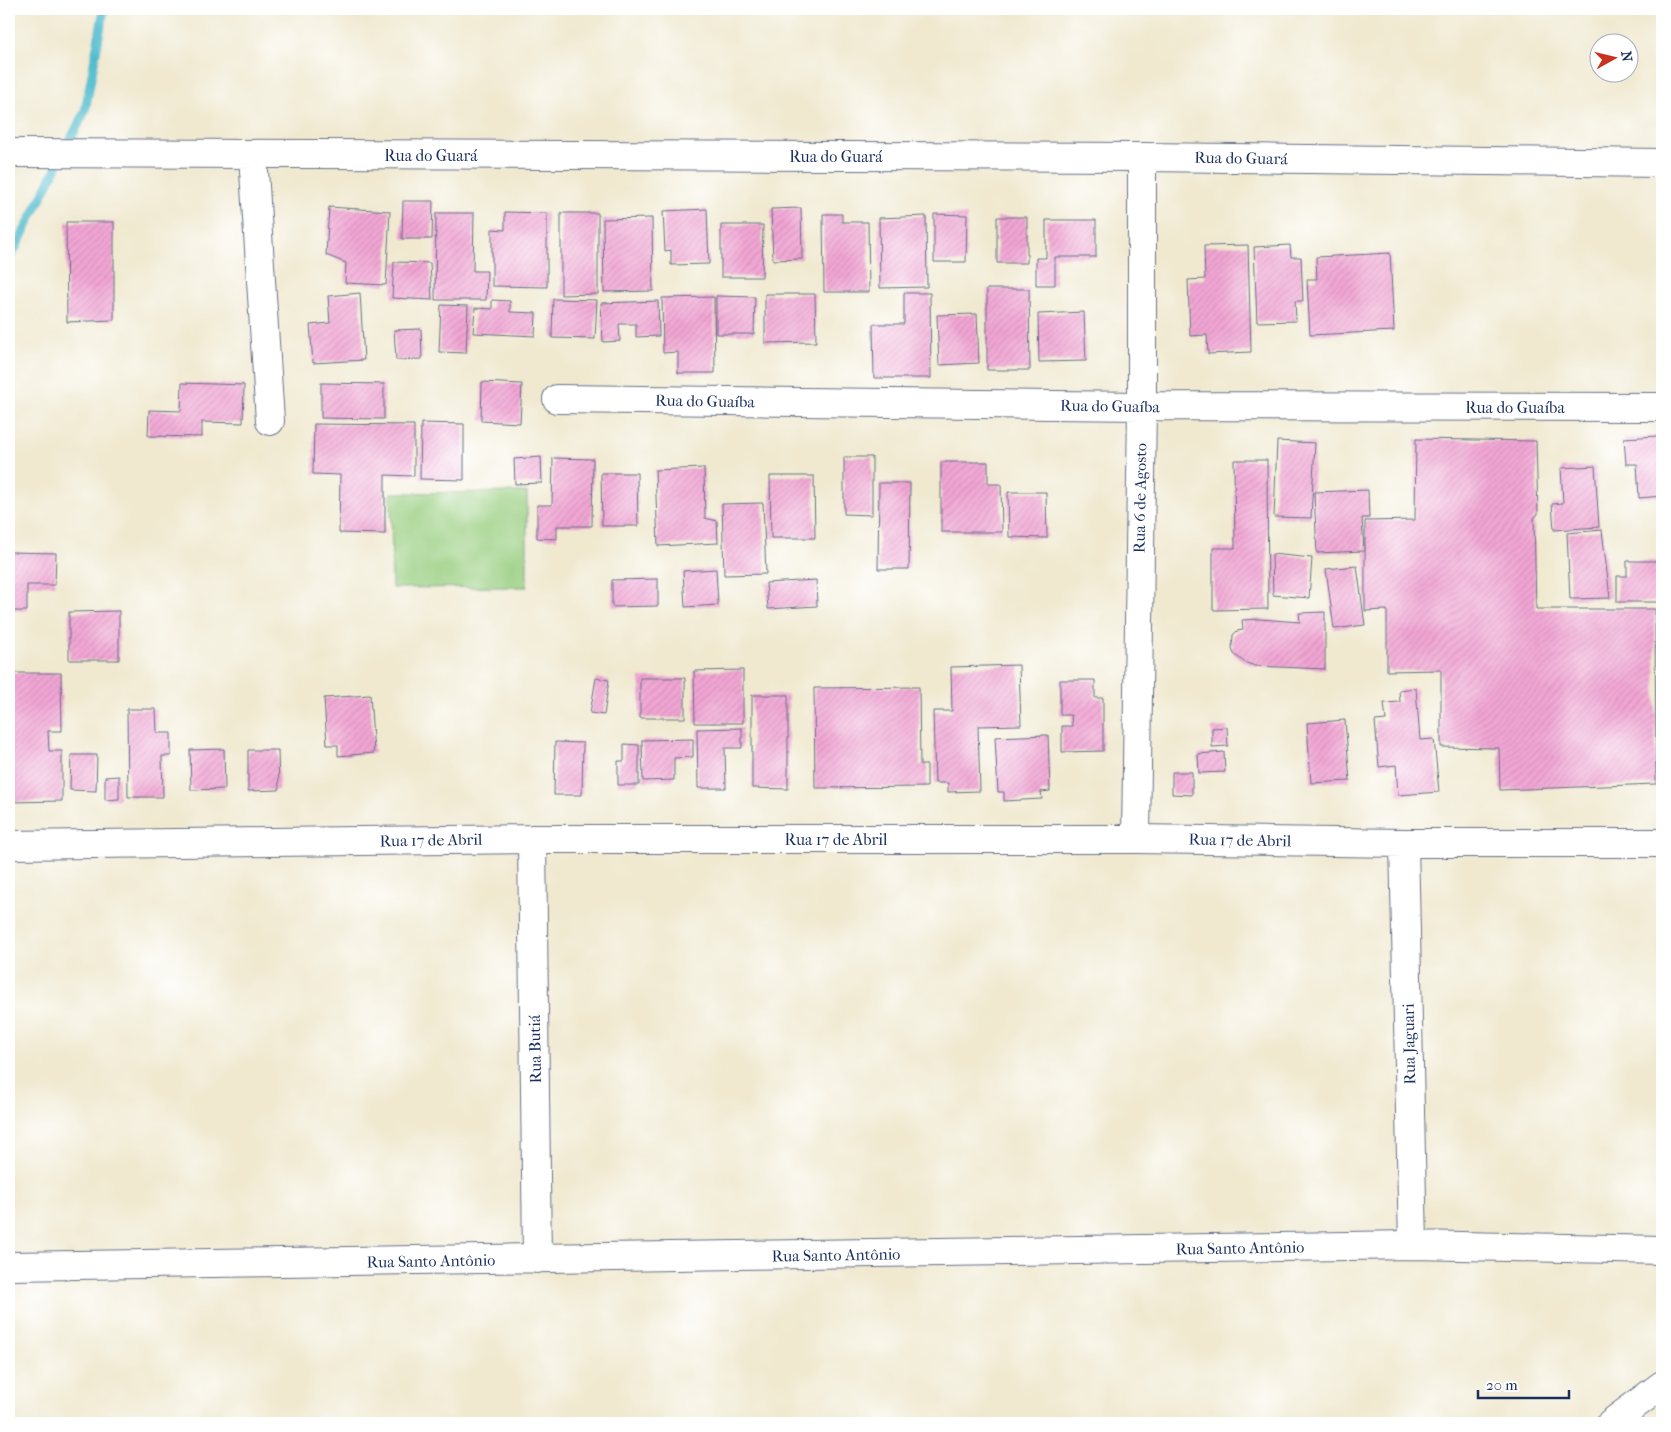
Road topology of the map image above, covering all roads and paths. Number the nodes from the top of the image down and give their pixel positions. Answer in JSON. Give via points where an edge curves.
{"nodes":[{"id":1,"x":9,"y":153,"type":"edge"},
{"id":2,"x":253,"y":155,"type":"junction"},
{"id":3,"x":1142,"y":157,"type":"junction"},
{"id":4,"x":1662,"y":163,"type":"edge"},
{"id":5,"x":557,"y":399,"type":"dead end"},
{"id":6,"x":1142,"y":406,"type":"junction"},
{"id":7,"x":1662,"y":407,"type":"edge"},
{"id":8,"x":270,"y":421,"type":"dead end"},
{"id":9,"x":532,"y":839,"type":"junction"},
{"id":10,"x":1136,"y":839,"type":"junction"},
{"id":11,"x":1404,"y":843,"type":"junction"},
{"id":12,"x":1662,"y":843,"type":"edge"},
{"id":13,"x":9,"y":845,"type":"edge"},
{"id":14,"x":1413,"y":1245,"type":"junction"},
{"id":15,"x":1662,"y":1250,"type":"edge"},
{"id":16,"x":537,"y":1259,"type":"junction"},
{"id":17,"x":9,"y":1266,"type":"edge"},
{"id":18,"x":1662,"y":1385,"type":"edge"},
{"id":19,"x":1611,"y":1423,"type":"edge"}],
"edges":[{"from":1,"to":2,"type":"street","name":"Rua do Guará"},
{"from":2,"to":3,"type":"street","name":"Rua do Guará"},
{"from":2,"to":8,"type":"street"},
{"from":3,"to":4,"type":"street","name":"Rua do Guará"},
{"from":3,"to":6,"type":"street","name":"Rua 6 de Agosto"},
{"from":5,"to":6,"type":"street","name":"Rua do Guaíba"},
{"from":6,"to":7,"type":"street","name":"Rua do Guaíba"},
{"from":6,"to":10,"type":"street","name":"Rua 6 de Agosto"},
{"from":9,"to":10,"type":"street","name":"Rua 17 de Abril"},
{"from":9,"to":13,"type":"street","name":"Rua 17 de Abril"},
{"from":9,"to":16,"type":"street","name":"Rua Butiá"},
{"from":10,"to":11,"type":"street","name":"Rua 17 de Abril"},
{"from":11,"to":12,"type":"street","name":"Rua 17 de Abril"},
{"from":11,"to":14,"type":"street","name":"Rua Jaguari"},
{"from":14,"to":15,"type":"street","name":"Rua Santo Antônio"},
{"from":14,"to":16,"type":"street","name":"Rua Santo Antônio"},
{"from":16,"to":17,"type":"street","name":"Rua Santo Antônio"},
{"from":18,"to":19,"type":"street"}]}
